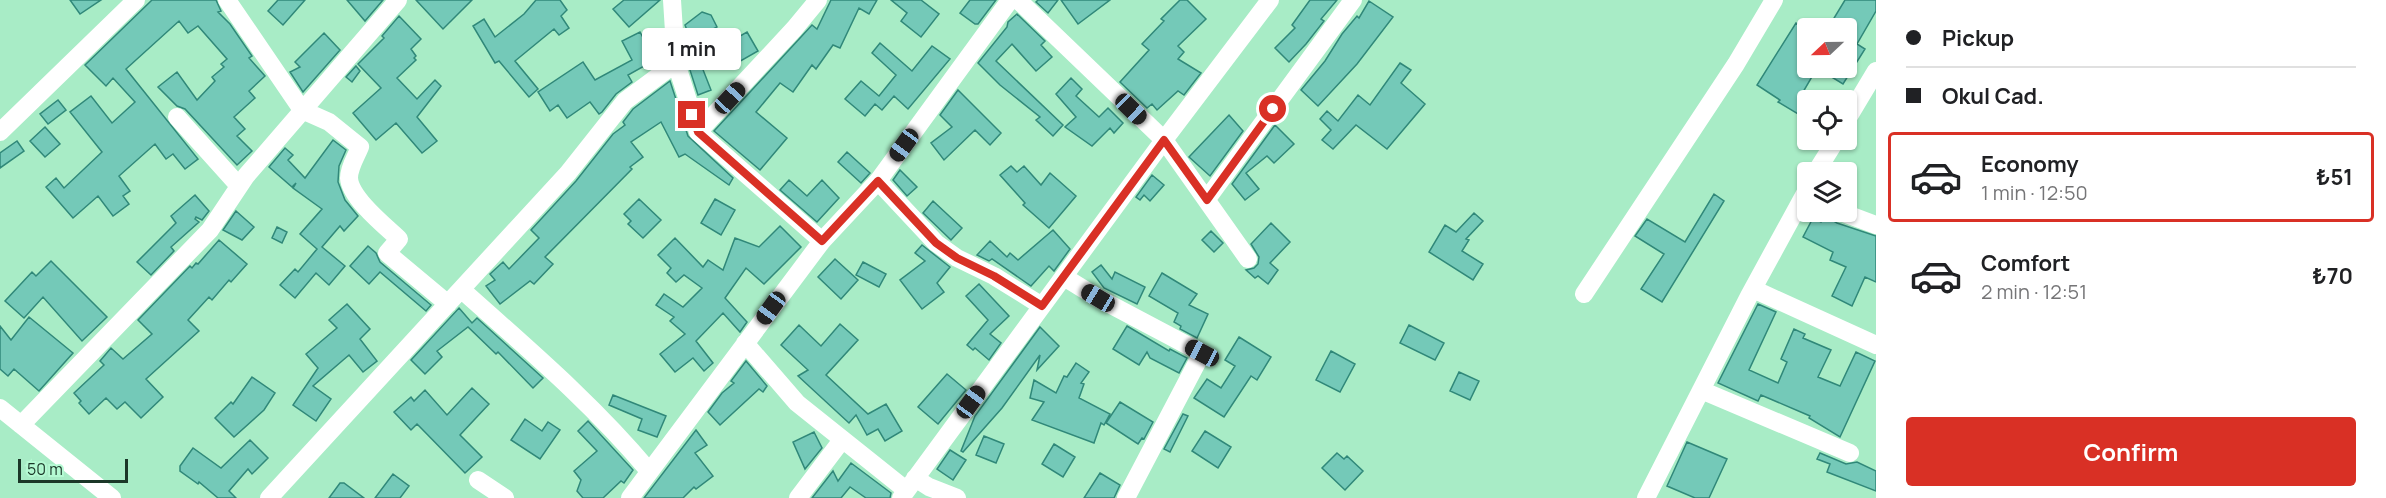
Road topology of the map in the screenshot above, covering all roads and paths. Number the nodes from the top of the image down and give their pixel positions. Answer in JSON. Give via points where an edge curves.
{"nodes":[{"id":1,"x":136,"y":0,"type":"edge"},
{"id":2,"x":227,"y":0,"type":"edge"},
{"id":3,"x":398,"y":0,"type":"edge"},
{"id":4,"x":672,"y":0,"type":"edge"},
{"id":5,"x":818,"y":0,"type":"edge"},
{"id":6,"x":1010,"y":0,"type":"edge"},
{"id":7,"x":1018,"y":0,"type":"edge"},
{"id":8,"x":1270,"y":0,"type":"edge"},
{"id":9,"x":1353,"y":0,"type":"edge"},
{"id":10,"x":1774,"y":0,"type":"edge"},
{"id":11,"x":676,"y":63,"type":"junction"},
{"id":12,"x":1876,"y":71,"type":"edge"},
{"id":13,"x":1857,"y":103,"type":"edge"},
{"id":14,"x":302,"y":110,"type":"junction"},
{"id":15,"x":177,"y":117,"type":"dead end"},
{"id":16,"x":0,"y":132,"type":"edge"},
{"id":17,"x":698,"y":132,"type":"junction"},
{"id":18,"x":1164,"y":140,"type":"junction"},
{"id":19,"x":878,"y":181,"type":"junction"},
{"id":20,"x":239,"y":186,"type":"junction"},
{"id":21,"x":1207,"y":200,"type":"junction"},
{"id":22,"x":1797,"y":210,"type":"edge"},
{"id":23,"x":1857,"y":218,"type":"edge"},
{"id":24,"x":1876,"y":225,"type":"edge"},
{"id":25,"x":822,"y":241,"type":"junction"},
{"id":26,"x":1248,"y":259,"type":"dead end"},
{"id":27,"x":1064,"y":277,"type":"junction"},
{"id":28,"x":1753,"y":289,"type":"junction"},
{"id":29,"x":462,"y":290,"type":"junction"},
{"id":30,"x":1584,"y":294,"type":"dead end"},
{"id":31,"x":448,"y":304,"type":"junction"},
{"id":32,"x":1042,"y":306,"type":"junction"},
{"id":33,"x":745,"y":343,"type":"junction"},
{"id":34,"x":1876,"y":345,"type":"edge"},
{"id":35,"x":1701,"y":390,"type":"junction"},
{"id":36,"x":0,"y":408,"type":"edge"},
{"id":37,"x":21,"y":425,"type":"junction"},
{"id":38,"x":842,"y":440,"type":"junction"},
{"id":39,"x":1850,"y":453,"type":"dead end"},
{"id":40,"x":650,"y":471,"type":"junction"},
{"id":41,"x":478,"y":480,"type":"dead end"},
{"id":42,"x":907,"y":489,"type":"edge"},
{"id":43,"x":112,"y":498,"type":"edge"},
{"id":44,"x":269,"y":498,"type":"edge"},
{"id":45,"x":505,"y":498,"type":"edge"},
{"id":46,"x":630,"y":498,"type":"edge"},
{"id":47,"x":798,"y":498,"type":"edge"},
{"id":48,"x":957,"y":498,"type":"edge"},
{"id":49,"x":1126,"y":498,"type":"edge"},
{"id":50,"x":1646,"y":498,"type":"edge"}],
"edges":[{"from":1,"to":16,"type":"street"},
{"from":2,"to":14,"type":"street"},
{"from":3,"to":14,"type":"street"},
{"from":4,"to":11,"type":"street"},
{"from":5,"to":17,"type":"street"},
{"from":6,"to":19,"type":"street"},
{"from":7,"to":18,"type":"street"},
{"from":8,"to":18,"type":"street"},
{"from":9,"to":21,"type":"street"},
{"from":10,"to":30,"type":"street"},
{"from":11,"to":17,"type":"street"},
{"from":11,"to":29,"type":"street","via":[[625,102]]},
{"from":12,"to":13,"type":"street"},
{"from":14,"to":20,"type":"street"},
{"from":14,"to":31,"type":"street","via":[[329,122],[360,147],[349,181],[356,194],[399,239],[387,253]]},
{"from":15,"to":20,"type":"street"},
{"from":17,"to":25,"type":"street"},
{"from":18,"to":21,"type":"street"},
{"from":18,"to":27,"type":"street"},
{"from":19,"to":25,"type":"street"},
{"from":19,"to":32,"type":"street","via":[[936,243]]},
{"from":20,"to":37,"type":"street","via":[[210,230]]},
{"from":21,"to":26,"type":"street"},
{"from":22,"to":28,"type":"street"},
{"from":23,"to":24,"type":"street"},
{"from":25,"to":33,"type":"street"},
{"from":27,"to":32,"type":"street"},
{"from":27,"to":49,"type":"street","via":[[1202,353]]},
{"from":28,"to":34,"type":"street"},
{"from":28,"to":35,"type":"street"},
{"from":29,"to":31,"type":"street"},
{"from":29,"to":40,"type":"street","via":[[572,387]]},
{"from":31,"to":44,"type":"street"},
{"from":32,"to":42,"type":"street"},
{"from":33,"to":38,"type":"street","via":[[797,403]]},
{"from":33,"to":40,"type":"street"},
{"from":35,"to":39,"type":"street"},
{"from":35,"to":50,"type":"street"},
{"from":36,"to":37,"type":"street"},
{"from":37,"to":43,"type":"street"},
{"from":38,"to":42,"type":"street"},
{"from":38,"to":47,"type":"street"},
{"from":40,"to":46,"type":"street"},
{"from":41,"to":45,"type":"street"},
{"from":42,"to":48,"type":"street","via":[[929,487]]}]}
